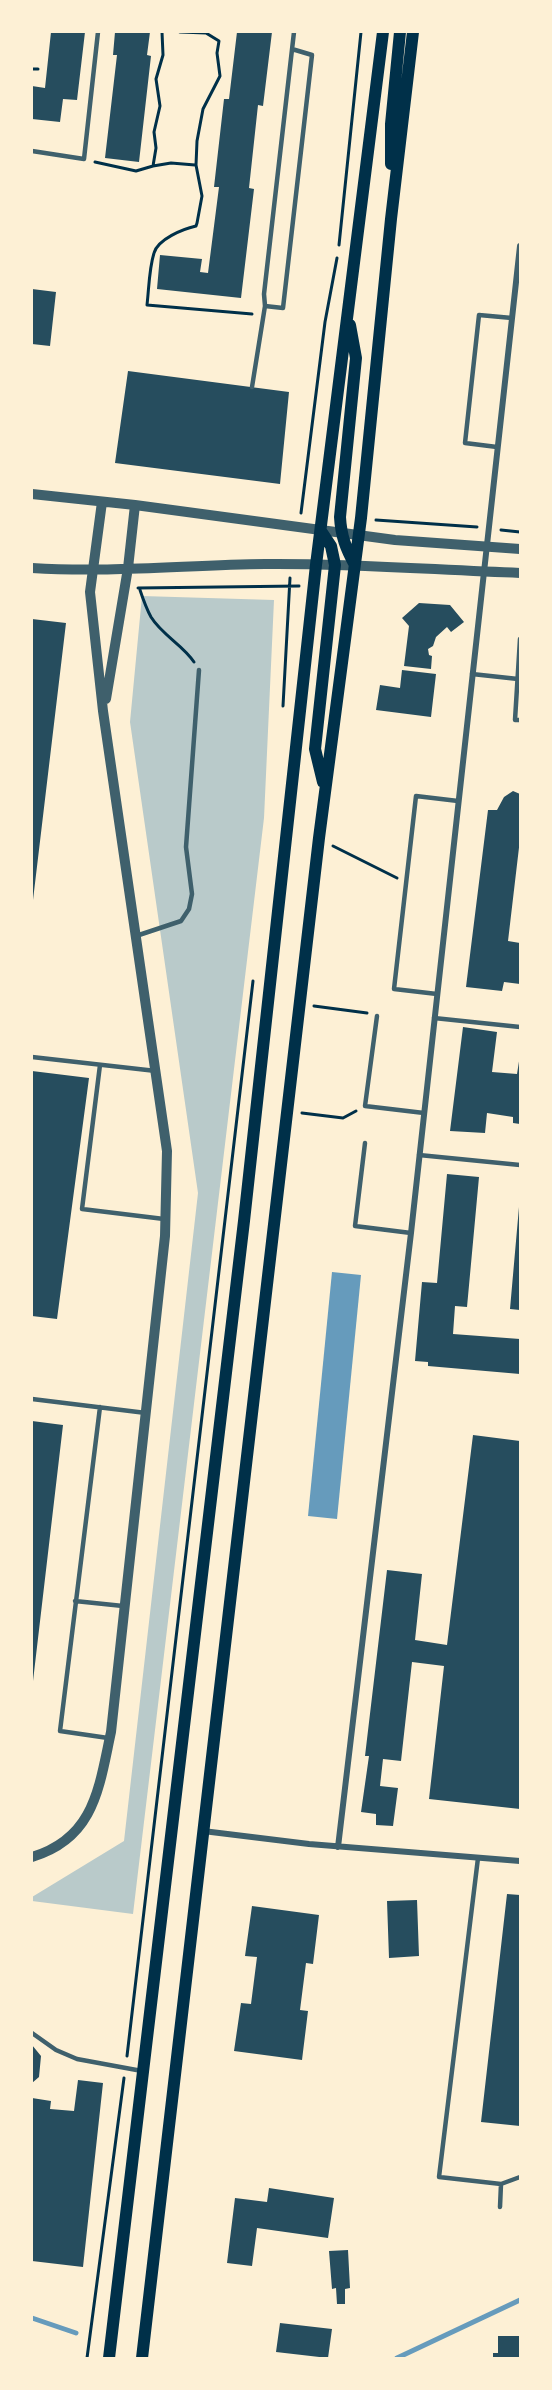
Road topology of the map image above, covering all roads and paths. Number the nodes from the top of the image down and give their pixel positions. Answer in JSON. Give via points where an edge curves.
{"nodes":[{"id":1,"x":98,"y":32,"type":"edge"},
{"id":2,"x":162,"y":32,"type":"edge"},
{"id":3,"x":180,"y":32,"type":"edge"},
{"id":4,"x":294,"y":32,"type":"edge"},
{"id":5,"x":361,"y":32,"type":"edge"},
{"id":6,"x":383,"y":32,"type":"edge"},
{"id":7,"x":400,"y":32,"type":"edge"},
{"id":8,"x":413,"y":32,"type":"edge"},
{"id":9,"x":292,"y":49,"type":"junction"},
{"id":10,"x":32,"y":69,"type":"edge"},
{"id":11,"x":38,"y":69,"type":"dead end"},
{"id":12,"x":32,"y":151,"type":"edge"},
{"id":13,"x":84,"y":159,"type":"junction"},
{"id":14,"x":196,"y":165,"type":"junction"},
{"id":15,"x":153,"y":166,"type":"junction"},
{"id":16,"x":391,"y":219,"type":"junction"},
{"id":17,"x":520,"y":246,"type":"edge"},
{"id":18,"x":265,"y":306,"type":"junction"},
{"id":19,"x":348,"y":313,"type":"junction"},
{"id":20,"x":512,"y":318,"type":"junction"},
{"id":21,"x":252,"y":387,"type":"dead end"},
{"id":22,"x":497,"y":447,"type":"junction"},
{"id":23,"x":32,"y":495,"type":"edge"},
{"id":24,"x":102,"y":502,"type":"junction"},
{"id":25,"x":135,"y":505,"type":"junction"},
{"id":26,"x":361,"y":518,"type":"junction"},
{"id":27,"x":299,"y":528,"type":"junction"},
{"id":28,"x":488,"y":528,"type":"junction"},
{"id":29,"x":321,"y":531,"type":"junction"},
{"id":30,"x":520,"y":532,"type":"edge"},
{"id":31,"x":341,"y":533,"type":"junction"},
{"id":32,"x":359,"y":535,"type":"junction"},
{"id":33,"x":486,"y":546,"type":"junction"},
{"id":34,"x":520,"y":549,"type":"edge"},
{"id":35,"x":292,"y":565,"type":"junction"},
{"id":36,"x":316,"y":565,"type":"junction"},
{"id":37,"x":335,"y":565,"type":"junction"},
{"id":38,"x":355,"y":565,"type":"junction"},
{"id":39,"x":32,"y":568,"type":"edge"},
{"id":40,"x":128,"y":568,"type":"junction"},
{"id":41,"x":92,"y":570,"type":"junction"},
{"id":42,"x":483,"y":572,"type":"junction"},
{"id":43,"x":520,"y":573,"type":"edge"},
{"id":44,"x":289,"y":586,"type":"junction"},
{"id":45,"x":314,"y":586,"type":"junction"},
{"id":46,"x":139,"y":588,"type":"junction"},
{"id":47,"x":125,"y":589,"type":"junction"},
{"id":48,"x":520,"y":639,"type":"edge"},
{"id":49,"x":199,"y":670,"type":"joint"},
{"id":50,"x":472,"y":674,"type":"junction"},
{"id":51,"x":518,"y":679,"type":"junction"},
{"id":52,"x":103,"y":711,"type":"junction"},
{"id":53,"x":283,"y":712,"type":"dead end"},
{"id":54,"x":520,"y":720,"type":"edge"},
{"id":55,"x":325,"y":790,"type":"junction"},
{"id":56,"x":458,"y":801,"type":"junction"},
{"id":57,"x":319,"y":838,"type":"junction"},
{"id":58,"x":406,"y":883,"type":"junction"},
{"id":59,"x":136,"y":936,"type":"junction"},
{"id":60,"x":254,"y":973,"type":"dead end"},
{"id":61,"x":437,"y":994,"type":"junction"},
{"id":62,"x":300,"y":1004,"type":"junction"},
{"id":63,"x":377,"y":1016,"type":"joint"},
{"id":64,"x":434,"y":1018,"type":"junction"},
{"id":65,"x":520,"y":1027,"type":"edge"},
{"id":66,"x":32,"y":1057,"type":"edge"},
{"id":67,"x":100,"y":1065,"type":"junction"},
{"id":68,"x":156,"y":1071,"type":"junction"},
{"id":69,"x":365,"y":1106,"type":"junction"},
{"id":70,"x":287,"y":1112,"type":"junction"},
{"id":71,"x":424,"y":1113,"type":"junction"},
{"id":72,"x":365,"y":1143,"type":"dead end"},
{"id":73,"x":419,"y":1155,"type":"junction"},
{"id":74,"x":520,"y":1165,"type":"edge"},
{"id":75,"x":166,"y":1219,"type":"junction"},
{"id":76,"x":411,"y":1233,"type":"junction"},
{"id":77,"x":32,"y":1399,"type":"edge"},
{"id":78,"x":100,"y":1407,"type":"junction"},
{"id":79,"x":146,"y":1413,"type":"junction"},
{"id":80,"x":75,"y":1601,"type":"junction"},
{"id":81,"x":124,"y":1606,"type":"junction"},
{"id":82,"x":110,"y":1738,"type":"junction"},
{"id":83,"x":203,"y":1831,"type":"junction"},
{"id":84,"x":338,"y":1847,"type":"junction"},
{"id":85,"x":32,"y":1857,"type":"edge"},
{"id":86,"x":478,"y":1858,"type":"junction"},
{"id":87,"x":520,"y":1861,"type":"edge"},
{"id":88,"x":32,"y":2033,"type":"edge"},
{"id":89,"x":126,"y":2068,"type":"junction"},
{"id":90,"x":144,"y":2072,"type":"junction"},
{"id":91,"x":520,"y":2177,"type":"edge"},
{"id":92,"x":501,"y":2184,"type":"junction"},
{"id":93,"x":500,"y":2207,"type":"dead end"},
{"id":94,"x":110,"y":2352,"type":"edge"},
{"id":95,"x":142,"y":2356,"type":"edge"},
{"id":96,"x":87,"y":2358,"type":"edge"}],
"edges":[{"from":1,"to":13,"type":"lane"},
{"from":2,"to":15,"type":"path"},
{"from":3,"to":14,"type":"path","via":[[206,33],[219,40],[220,76],[199,122]]},
{"from":4,"to":9,"type":"lane"},
{"from":5,"to":27,"type":"path","via":[[338,255]]},
{"from":6,"to":19,"type":"main road"},
{"from":7,"to":16,"type":"main road","via":[[392,124]]},
{"from":8,"to":16,"type":"main road"},
{"from":9,"to":18,"type":"lane"},
{"from":9,"to":18,"type":"lane","via":[[312,55],[284,308]]},
{"from":10,"to":11,"type":"path"},
{"from":12,"to":13,"type":"lane"},
{"from":13,"to":15,"type":"path","via":[[136,171]]},
{"from":14,"to":15,"type":"path"},
{"from":14,"to":18,"type":"path","via":[[202,196],[196,226],[162,242],[154,251],[147,305],[253,314]]},
{"from":16,"to":26,"type":"main road"},
{"from":17,"to":20,"type":"street"},
{"from":18,"to":21,"type":"lane"},
{"from":19,"to":29,"type":"main road"},
{"from":19,"to":31,"type":"main road","via":[[356,358]]},
{"from":20,"to":22,"type":"street"},
{"from":20,"to":22,"type":"lane","via":[[479,315],[465,443]]},
{"from":22,"to":28,"type":"street"},
{"from":23,"to":24,"type":"street"},
{"from":24,"to":25,"type":"street"},
{"from":24,"to":41,"type":"street"},
{"from":25,"to":27,"type":"street"},
{"from":25,"to":40,"type":"street"},
{"from":26,"to":28,"type":"path"},
{"from":26,"to":32,"type":"main road"},
{"from":27,"to":29,"type":"street"},
{"from":28,"to":30,"type":"path"},
{"from":28,"to":33,"type":"street"},
{"from":29,"to":31,"type":"street"},
{"from":29,"to":36,"type":"main road"},
{"from":29,"to":37,"type":"main road","via":[[331,546]]},
{"from":31,"to":32,"type":"street"},
{"from":31,"to":38,"type":"main road"},
{"from":32,"to":33,"type":"street"},
{"from":32,"to":38,"type":"main road"},
{"from":33,"to":34,"type":"street"},
{"from":33,"to":42,"type":"street"},
{"from":35,"to":36,"type":"street"},
{"from":35,"to":40,"type":"street"},
{"from":35,"to":44,"type":"path"},
{"from":36,"to":37,"type":"street"},
{"from":36,"to":45,"type":"main road"},
{"from":37,"to":38,"type":"street"},
{"from":37,"to":55,"type":"main road","via":[[315,749]]},
{"from":38,"to":42,"type":"street"},
{"from":38,"to":55,"type":"main road"},
{"from":39,"to":41,"type":"street"},
{"from":40,"to":41,"type":"street"},
{"from":40,"to":47,"type":"street"},
{"from":41,"to":52,"type":"street","via":[[90,592]]},
{"from":42,"to":43,"type":"street"},
{"from":42,"to":50,"type":"street"},
{"from":44,"to":45,"type":"path"},
{"from":44,"to":46,"type":"path"},
{"from":44,"to":53,"type":"path"},
{"from":45,"to":90,"type":"main road"},
{"from":46,"to":47,"type":"path"},
{"from":46,"to":49,"type":"path","via":[[152,618],[188,652]]},
{"from":47,"to":52,"type":"street"},
{"from":48,"to":51,"type":"lane"},
{"from":49,"to":59,"type":"lane","via":[[186,846],[192,894],[189,909],[181,921]]},
{"from":50,"to":51,"type":"lane"},
{"from":50,"to":56,"type":"street"},
{"from":51,"to":54,"type":"lane","via":[[515,720]]},
{"from":52,"to":59,"type":"street"},
{"from":55,"to":57,"type":"main road"},
{"from":56,"to":58,"type":"lane","via":[[416,796]]},
{"from":56,"to":61,"type":"street"},
{"from":57,"to":58,"type":"path"},
{"from":57,"to":62,"type":"main road"},
{"from":58,"to":61,"type":"lane","via":[[394,989]]},
{"from":59,"to":68,"type":"street"},
{"from":60,"to":89,"type":"path"},
{"from":61,"to":64,"type":"street"},
{"from":62,"to":63,"type":"path"},
{"from":62,"to":70,"type":"main road"},
{"from":63,"to":69,"type":"lane"},
{"from":64,"to":65,"type":"lane"},
{"from":64,"to":71,"type":"street"},
{"from":66,"to":67,"type":"lane"},
{"from":67,"to":68,"type":"lane"},
{"from":67,"to":75,"type":"lane","via":[[82,1209]]},
{"from":68,"to":75,"type":"street","via":[[167,1151]]},
{"from":69,"to":70,"type":"path","via":[[343,1118]]},
{"from":69,"to":71,"type":"lane"},
{"from":70,"to":83,"type":"main road"},
{"from":71,"to":73,"type":"street"},
{"from":72,"to":76,"type":"lane","via":[[355,1226]]},
{"from":73,"to":74,"type":"lane"},
{"from":73,"to":76,"type":"street"},
{"from":75,"to":79,"type":"street"},
{"from":76,"to":84,"type":"street"},
{"from":77,"to":78,"type":"lane"},
{"from":78,"to":79,"type":"lane"},
{"from":78,"to":80,"type":"lane"},
{"from":79,"to":81,"type":"street"},
{"from":80,"to":81,"type":"lane"},
{"from":80,"to":82,"type":"lane","via":[[60,1731]]},
{"from":81,"to":82,"type":"street"},
{"from":82,"to":85,"type":"street","via":[[99,1789],[82,1824],[46,1853]]},
{"from":83,"to":84,"type":"street"},
{"from":83,"to":95,"type":"main road"},
{"from":84,"to":86,"type":"street"},
{"from":86,"to":87,"type":"street"},
{"from":86,"to":92,"type":"lane","via":[[439,2177]]},
{"from":88,"to":89,"type":"lane","via":[[77,2059]]},
{"from":89,"to":90,"type":"lane"},
{"from":89,"to":96,"type":"path"},
{"from":90,"to":94,"type":"main road"},
{"from":91,"to":92,"type":"lane"},
{"from":92,"to":93,"type":"lane"}]}
